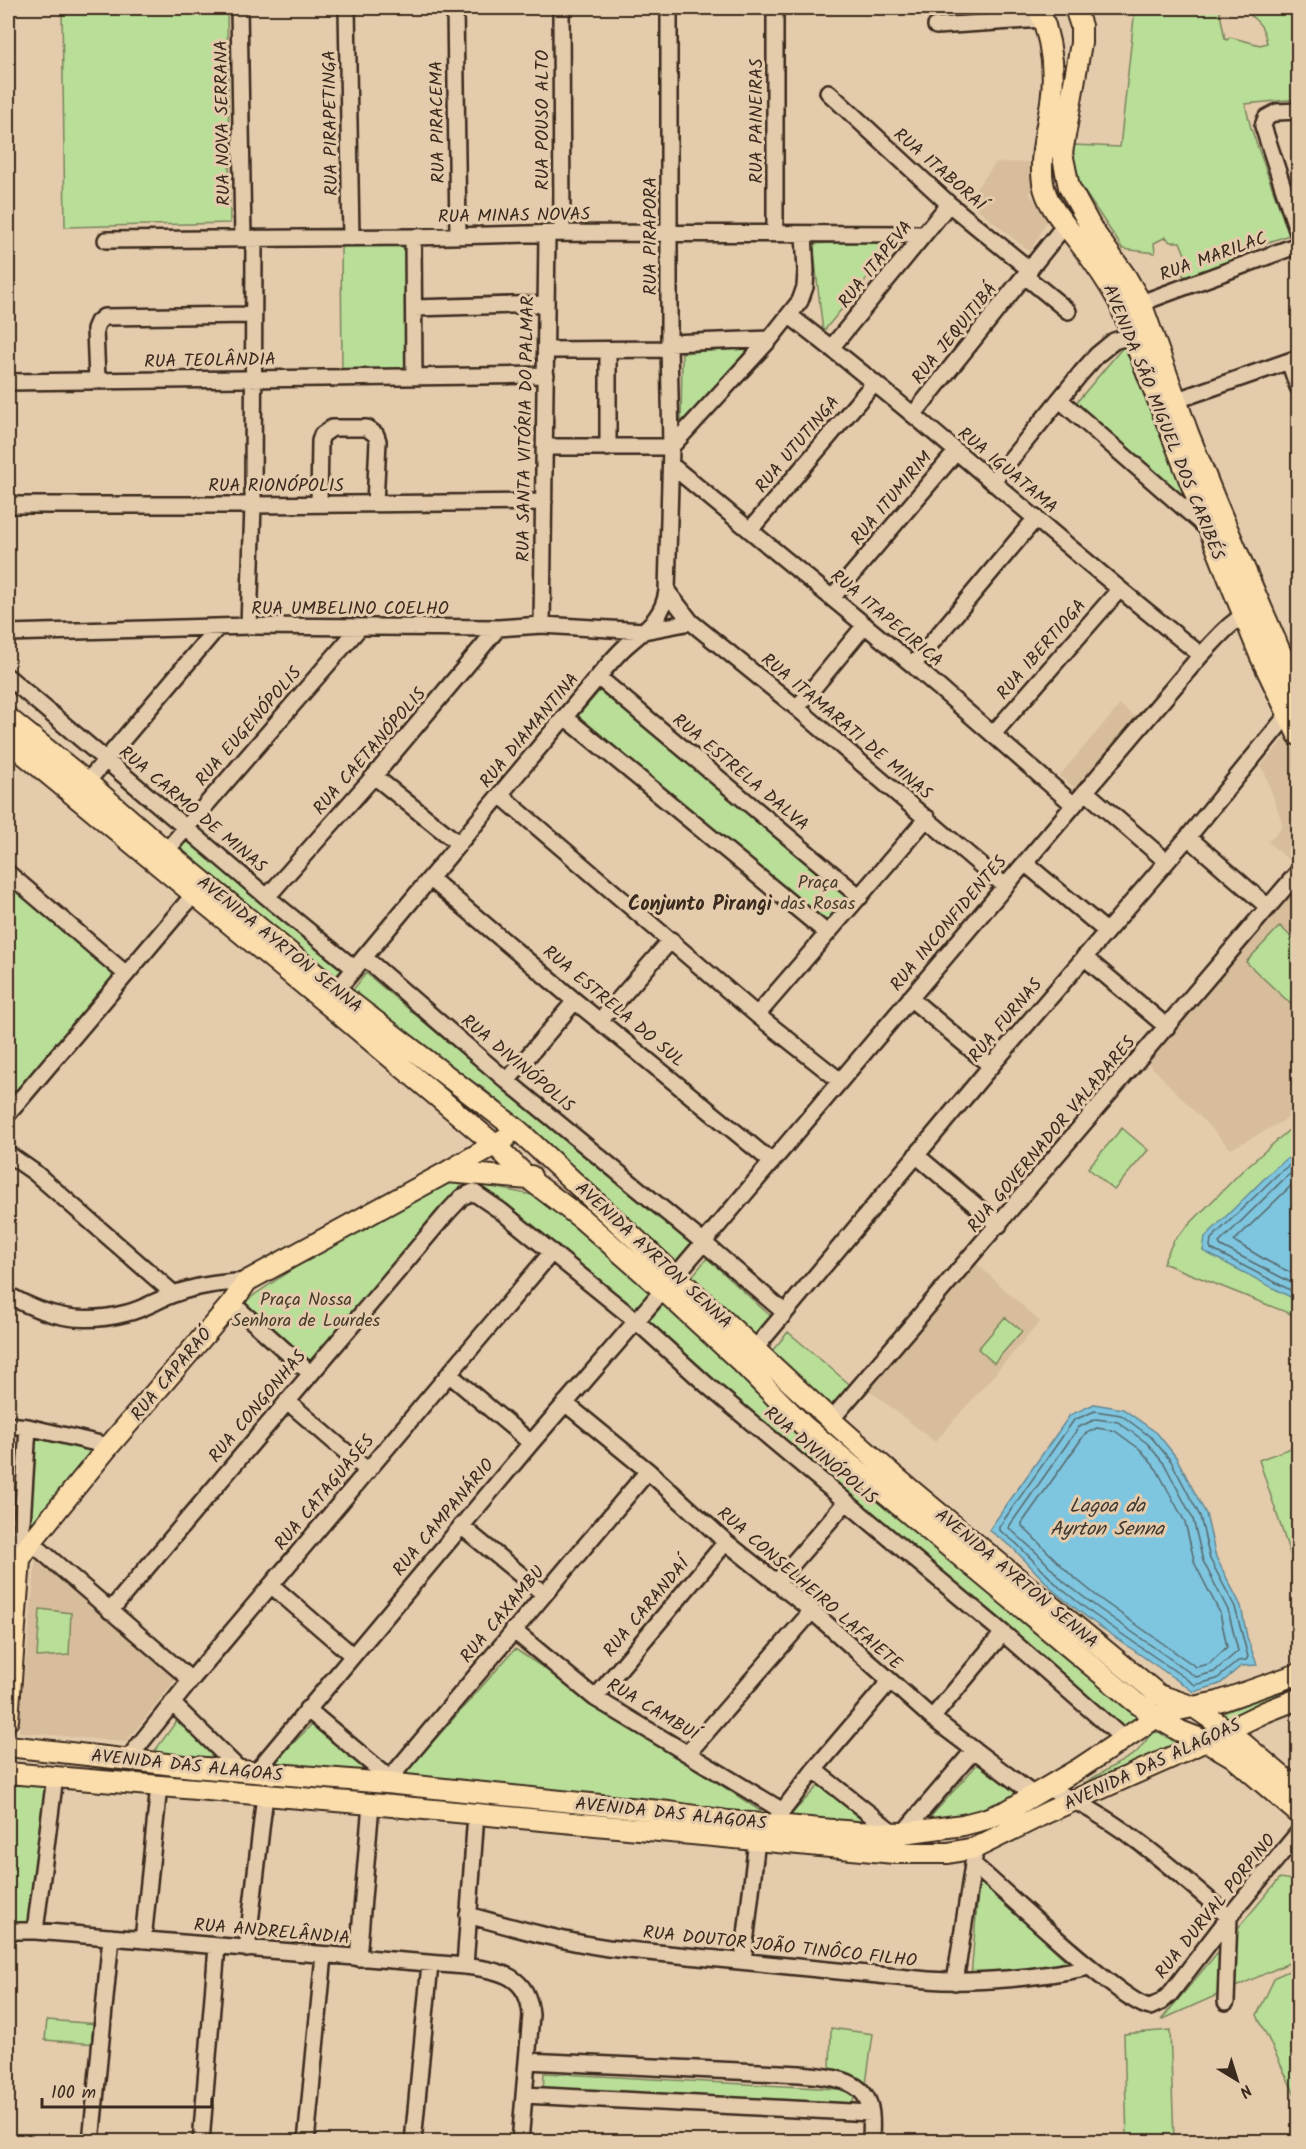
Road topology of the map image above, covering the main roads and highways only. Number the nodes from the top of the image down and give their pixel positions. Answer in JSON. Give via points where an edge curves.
{"nodes":[{"id":1,"x":1076,"y":8,"type":"edge"},
{"id":2,"x":1041,"y":14,"type":"edge"},
{"id":3,"x":1051,"y":99,"type":"junction"},
{"id":4,"x":1072,"y":102,"type":"junction"},
{"id":5,"x":1252,"y":612,"type":"junction"},
{"id":6,"x":1293,"y":666,"type":"edge"},
{"id":7,"x":1299,"y":693,"type":"edge"},
{"id":8,"x":1294,"y":708,"type":"edge"},
{"id":9,"x":8,"y":718,"type":"edge"},
{"id":10,"x":1299,"y":735,"type":"edge"},
{"id":11,"x":8,"y":741,"type":"edge"},
{"id":12,"x":50,"y":763,"type":"junction"},
{"id":13,"x":519,"y":1131,"type":"junction"},
{"id":14,"x":495,"y":1145,"type":"junction"},
{"id":15,"x":544,"y":1154,"type":"junction"},
{"id":16,"x":447,"y":1173,"type":"junction"},
{"id":17,"x":529,"y":1179,"type":"junction"},
{"id":18,"x":670,"y":1282,"type":"junction"},
{"id":19,"x":748,"y":1356,"type":"junction"},
{"id":20,"x":1299,"y":1674,"type":"edge"},
{"id":21,"x":1299,"y":1699,"type":"edge"},
{"id":22,"x":1194,"y":1707,"type":"junction"},
{"id":23,"x":1156,"y":1717,"type":"junction"},
{"id":24,"x":8,"y":1720,"type":"edge"},
{"id":25,"x":1227,"y":1730,"type":"junction"},
{"id":26,"x":1206,"y":1741,"type":"junction"},
{"id":27,"x":8,"y":1746,"type":"edge"},
{"id":28,"x":193,"y":1767,"type":"junction"},
{"id":29,"x":8,"y":1773,"type":"edge"},
{"id":30,"x":353,"y":1781,"type":"junction"},
{"id":31,"x":191,"y":1789,"type":"junction"},
{"id":32,"x":1299,"y":1790,"type":"edge"},
{"id":33,"x":351,"y":1802,"type":"junction"},
{"id":34,"x":1299,"y":1813,"type":"edge"}],
"edges":[{"from":1,"to":4,"type":"main road","name":"AVENIDA SÃO MIGUEL DOS CARIBÉS","via":[[1082,43]]},
{"from":2,"to":3,"type":"main road","name":"AVENIDA SÃO MIGUEL DOS CARIBÉS","via":[[1052,55]]},
{"from":3,"to":4,"type":"main road"},
{"from":3,"to":5,"type":"main road","name":"AVENIDA SÃO MIGUEL DOS CARIBÉS","via":[[1042,164],[1047,198],[1119,302],[1208,529]]},
{"from":4,"to":5,"type":"main road","name":"AVENIDA SÃO MIGUEL DOS CARIBÉS","via":[[1062,153],[1069,187],[1141,303]]},
{"from":5,"to":6,"type":"main road","name":"AVENIDA SÃO MIGUEL DOS CARIBÉS"},
{"from":5,"to":8,"type":"main road","name":"AVENIDA SÃO MIGUEL DOS CARIBÉS"},
{"from":6,"to":7,"type":"main road","name":"AVENIDA SÃO MIGUEL DOS CARIBÉS"},
{"from":8,"to":10,"type":"main road","name":"AVENIDA SÃO MIGUEL DOS CARIBÉS"},
{"from":9,"to":12,"type":"main road","name":"AVENIDA AYRTON SENNA"},
{"from":11,"to":12,"type":"main road","name":"AVENIDA AYRTON SENNA"},
{"from":12,"to":13,"type":"main road","name":"AVENIDA AYRTON SENNA","via":[[87,782],[336,992]]},
{"from":12,"to":14,"type":"main road","name":"AVENIDA AYRTON SENNA","via":[[194,894]]},
{"from":13,"to":14,"type":"main road","name":"RUA CAPARAÓ"},
{"from":13,"to":15,"type":"main road","name":"AVENIDA AYRTON SENNA"},
{"from":14,"to":16,"type":"main road","name":"RUA CAPARAÓ"},
{"from":14,"to":17,"type":"main road","name":"AVENIDA AYRTON SENNA"},
{"from":15,"to":17,"type":"main road","via":[[542,1165]]},
{"from":15,"to":18,"type":"main road","name":"AVENIDA AYRTON SENNA"},
{"from":16,"to":17,"type":"main road"},
{"from":16,"to":24,"type":"main road","name":"RUA CAPARAÓ","via":[[247,1281],[31,1542],[20,1559]]},
{"from":17,"to":18,"type":"main road","name":"AVENIDA AYRTON SENNA"},
{"from":18,"to":19,"type":"main road","name":"AVENIDA AYRTON SENNA"},
{"from":19,"to":22,"type":"main road","name":"AVENIDA AYRTON SENNA","via":[[831,1420],[1151,1689],[1168,1700]]},
{"from":19,"to":23,"type":"main road","name":"AVENIDA AYRTON SENNA","via":[[804,1426]]},
{"from":20,"to":22,"type":"main road","name":"AVENIDA DAS ALAGOAS"},
{"from":21,"to":25,"type":"main road","name":"AVENIDA DAS ALAGOAS"},
{"from":22,"to":23,"type":"main road","name":"AVENIDA DAS ALAGOAS"},
{"from":22,"to":25,"type":"main road","name":"AVENIDA AYRTON SENNA"},
{"from":23,"to":26,"type":"main road","name":"AVENIDA AYRTON SENNA"},
{"from":23,"to":30,"type":"main road","name":"AVENIDA DAS ALAGOAS","via":[[1041,1792],[986,1819],[899,1834],[777,1817]]},
{"from":25,"to":26,"type":"main road","name":"AVENIDA DAS ALAGOAS"},
{"from":25,"to":32,"type":"main road","name":"AVENIDA AYRTON SENNA"},
{"from":26,"to":33,"type":"main road","name":"AVENIDA DAS ALAGOAS","via":[[1075,1800],[974,1856],[894,1853]]},
{"from":26,"to":34,"type":"main road","name":"AVENIDA AYRTON SENNA","via":[[1233,1757]]},
{"from":27,"to":28,"type":"main road","name":"AVENIDA DAS ALAGOAS"},
{"from":28,"to":30,"type":"main road","name":"AVENIDA DAS ALAGOAS"},
{"from":28,"to":31,"type":"main road"},
{"from":29,"to":31,"type":"main road","name":"AVENIDA DAS ALAGOAS"},
{"from":30,"to":33,"type":"main road"},
{"from":31,"to":33,"type":"main road","name":"AVENIDA DAS ALAGOAS"}]}
